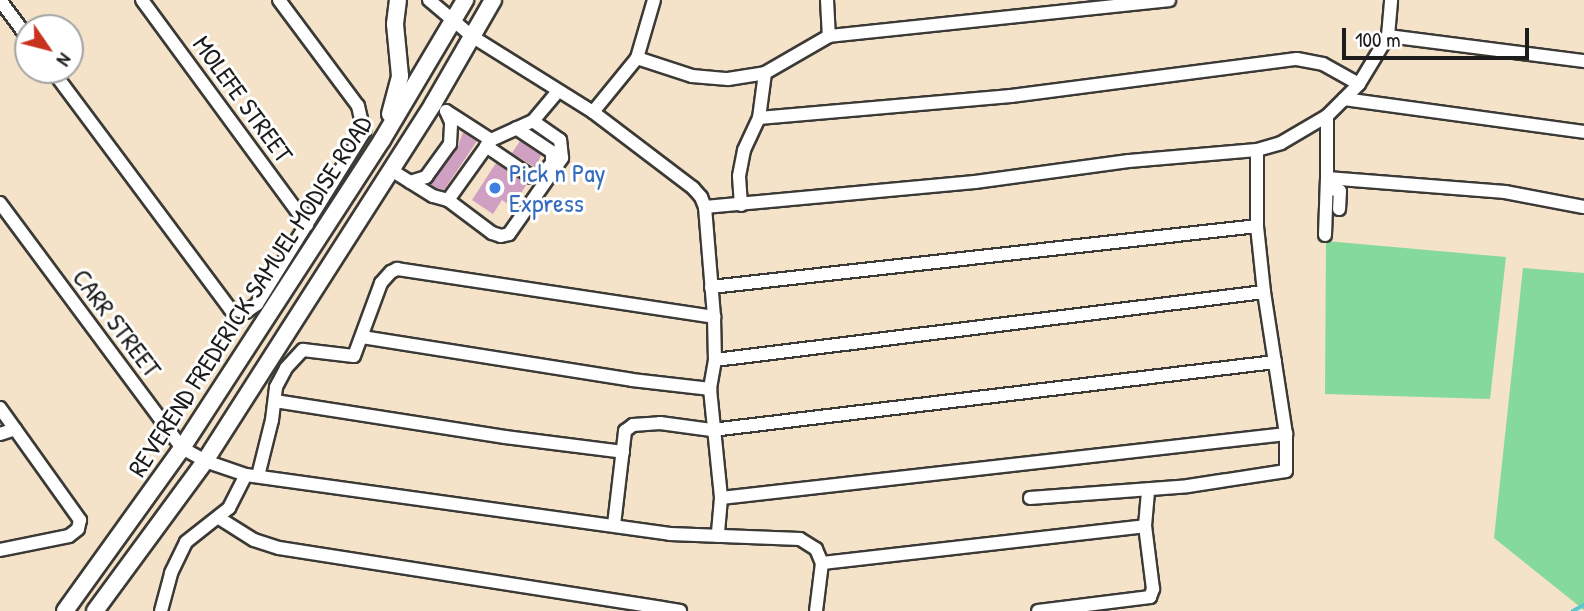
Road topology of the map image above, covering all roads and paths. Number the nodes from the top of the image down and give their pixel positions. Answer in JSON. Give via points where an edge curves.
{"nodes":[{"id":1,"x":0,"y":0,"type":"edge"},
{"id":2,"x":142,"y":0,"type":"edge"},
{"id":3,"x":279,"y":0,"type":"edge"},
{"id":4,"x":398,"y":0,"type":"edge"},
{"id":5,"x":429,"y":0,"type":"edge"},
{"id":6,"x":465,"y":0,"type":"edge"},
{"id":7,"x":494,"y":0,"type":"edge"},
{"id":8,"x":654,"y":0,"type":"edge"},
{"id":9,"x":827,"y":0,"type":"edge"},
{"id":10,"x":1169,"y":0,"type":"edge"},
{"id":11,"x":1391,"y":0,"type":"edge"},
{"id":12,"x":14,"y":19,"type":"edge"},
{"id":13,"x":452,"y":22,"type":"junction"},
{"id":14,"x":829,"y":36,"type":"junction"},
{"id":15,"x":1388,"y":36,"type":"junction"},
{"id":16,"x":472,"y":37,"type":"junction"},
{"id":17,"x":637,"y":58,"type":"junction"},
{"id":18,"x":1584,"y":61,"type":"edge"},
{"id":19,"x":765,"y":73,"type":"junction"},
{"id":20,"x":62,"y":84,"type":"edge"},
{"id":21,"x":1359,"y":84,"type":"junction"},
{"id":22,"x":557,"y":92,"type":"junction"},
{"id":23,"x":1344,"y":99,"type":"junction"},
{"id":24,"x":440,"y":107,"type":"junction"},
{"id":25,"x":593,"y":112,"type":"junction"},
{"id":26,"x":1327,"y":116,"type":"junction"},
{"id":27,"x":759,"y":118,"type":"junction"},
{"id":28,"x":533,"y":121,"type":"junction"},
{"id":29,"x":516,"y":128,"type":"junction"},
{"id":30,"x":1584,"y":132,"type":"edge"},
{"id":31,"x":382,"y":140,"type":"junction"},
{"id":32,"x":489,"y":143,"type":"junction"},
{"id":33,"x":1257,"y":150,"type":"junction"},
{"id":34,"x":391,"y":170,"type":"junction"},
{"id":35,"x":410,"y":182,"type":"junction"},
{"id":36,"x":1327,"y":183,"type":"junction"},
{"id":37,"x":448,"y":200,"type":"junction"},
{"id":38,"x":0,"y":203,"type":"edge"},
{"id":39,"x":741,"y":205,"type":"junction"},
{"id":40,"x":705,"y":207,"type":"junction"},
{"id":41,"x":1584,"y":207,"type":"edge"},
{"id":42,"x":1339,"y":209,"type":"dead end"},
{"id":43,"x":307,"y":225,"type":"junction"},
{"id":44,"x":1257,"y":226,"type":"junction"},
{"id":45,"x":1325,"y":235,"type":"dead end"},
{"id":46,"x":711,"y":288,"type":"junction"},
{"id":47,"x":1264,"y":292,"type":"junction"},
{"id":48,"x":714,"y":317,"type":"junction"},
{"id":49,"x":362,"y":337,"type":"junction"},
{"id":50,"x":715,"y":360,"type":"junction"},
{"id":51,"x":1275,"y":362,"type":"junction"},
{"id":52,"x":710,"y":389,"type":"junction"},
{"id":53,"x":275,"y":401,"type":"junction"},
{"id":54,"x":0,"y":408,"type":"edge"},
{"id":55,"x":15,"y":429,"type":"junction"},
{"id":56,"x":712,"y":430,"type":"junction"},
{"id":57,"x":0,"y":434,"type":"edge"},
{"id":58,"x":1286,"y":434,"type":"junction"},
{"id":59,"x":182,"y":448,"type":"junction"},
{"id":60,"x":623,"y":452,"type":"junction"},
{"id":61,"x":205,"y":461,"type":"junction"},
{"id":62,"x":252,"y":475,"type":"junction"},
{"id":63,"x":1148,"y":490,"type":"junction"},
{"id":64,"x":721,"y":498,"type":"junction"},
{"id":65,"x":1030,"y":498,"type":"dead end"},
{"id":66,"x":219,"y":518,"type":"junction"},
{"id":67,"x":614,"y":526,"type":"junction"},
{"id":68,"x":1145,"y":526,"type":"junction"},
{"id":69,"x":718,"y":536,"type":"junction"},
{"id":70,"x":0,"y":550,"type":"edge"},
{"id":71,"x":822,"y":563,"type":"junction"},
{"id":72,"x":65,"y":611,"type":"edge"},
{"id":73,"x":95,"y":611,"type":"edge"},
{"id":74,"x":161,"y":611,"type":"edge"},
{"id":75,"x":680,"y":611,"type":"edge"},
{"id":76,"x":816,"y":611,"type":"edge"},
{"id":77,"x":1038,"y":611,"type":"edge"}],
"edges":[{"from":1,"to":12,"type":"street"},
{"from":2,"to":43,"type":"street","name":"MOLEFE STREET"},
{"from":3,"to":43,"type":"street","via":[[358,106],[364,128]]},
{"from":4,"to":31,"type":"main road","via":[[399,84]]},
{"from":5,"to":13,"type":"street"},
{"from":6,"to":13,"type":"main road","name":"REVEREND FREDERICK SAMUEL MODISE ROAD"},
{"from":7,"to":16,"type":"main road","name":"REVEREND FREDERICK SAMUEL MODISE ROAD"},
{"from":8,"to":17,"type":"street"},
{"from":9,"to":14,"type":"street"},
{"from":10,"to":14,"type":"street"},
{"from":11,"to":15,"type":"street"},
{"from":13,"to":16,"type":"street"},
{"from":13,"to":31,"type":"main road","name":"REVEREND FREDERICK SAMUEL MODISE ROAD"},
{"from":14,"to":19,"type":"street"},
{"from":15,"to":18,"type":"street"},
{"from":15,"to":21,"type":"street"},
{"from":16,"to":22,"type":"street"},
{"from":16,"to":24,"type":"main road","name":"REVEREND FREDERICK SAMUEL MODISE ROAD"},
{"from":17,"to":19,"type":"street","via":[[712,80]]},
{"from":17,"to":25,"type":"street"},
{"from":19,"to":27,"type":"street"},
{"from":20,"to":43,"type":"street","via":[[230,309],[246,312],[257,304]]},
{"from":21,"to":23,"type":"street"},
{"from":21,"to":27,"type":"street","via":[[1323,64],[1297,59],[1011,96]]},
{"from":22,"to":25,"type":"street"},
{"from":22,"to":28,"type":"street"},
{"from":23,"to":26,"type":"street"},
{"from":23,"to":30,"type":"street"},
{"from":24,"to":32,"type":"street"},
{"from":24,"to":34,"type":"main road","name":"REVEREND FREDERICK SAMUEL MODISE ROAD"},
{"from":24,"to":35,"type":"street","via":[[451,122],[450,144],[426,177]]},
{"from":25,"to":40,"type":"street","via":[[693,188]]},
{"from":26,"to":33,"type":"street","via":[[1281,143]]},
{"from":26,"to":36,"type":"street"},
{"from":27,"to":39,"type":"street","via":[[744,150],[739,176]]},
{"from":28,"to":29,"type":"street"},
{"from":28,"to":37,"type":"street","via":[[560,141],[562,158],[509,234],[492,233]]},
{"from":29,"to":32,"type":"street"},
{"from":29,"to":32,"type":"street","via":[[552,152],[552,163],[540,176],[532,177]]},
{"from":31,"to":59,"type":"main road","name":"REVEREND FREDERICK SAMUEL MODISE ROAD"},
{"from":32,"to":37,"type":"street"},
{"from":33,"to":39,"type":"street"},
{"from":33,"to":44,"type":"street"},
{"from":34,"to":35,"type":"street"},
{"from":34,"to":61,"type":"main road","name":"REVEREND FREDERICK SAMUEL MODISE ROAD"},
{"from":35,"to":37,"type":"street"},
{"from":36,"to":41,"type":"street","via":[[1505,192]]},
{"from":36,"to":42,"type":"street","via":[[1340,191]]},
{"from":36,"to":45,"type":"street"},
{"from":38,"to":59,"type":"street","name":"CARR STREET"},
{"from":39,"to":40,"type":"street"},
{"from":40,"to":46,"type":"street"},
{"from":44,"to":46,"type":"street"},
{"from":44,"to":47,"type":"street"},
{"from":46,"to":48,"type":"street"},
{"from":47,"to":50,"type":"street"},
{"from":47,"to":51,"type":"street"},
{"from":48,"to":49,"type":"street","via":[[397,269],[381,283]]},
{"from":48,"to":50,"type":"street"},
{"from":49,"to":52,"type":"street"},
{"from":49,"to":53,"type":"street","via":[[350,358],[299,352],[280,377]]},
{"from":50,"to":52,"type":"street"},
{"from":51,"to":56,"type":"street"},
{"from":51,"to":58,"type":"street"},
{"from":52,"to":56,"type":"street"},
{"from":53,"to":60,"type":"street"},
{"from":53,"to":62,"type":"street"},
{"from":54,"to":55,"type":"street"},
{"from":55,"to":57,"type":"street"},
{"from":55,"to":70,"type":"street","via":[[79,516],[76,531],[63,538]]},
{"from":56,"to":60,"type":"street","via":[[660,423],[633,425],[625,431]]},
{"from":56,"to":64,"type":"street"},
{"from":58,"to":63,"type":"street","via":[[1286,471]]},
{"from":58,"to":64,"type":"street"},
{"from":59,"to":61,"type":"street","name":"CARR STREET"},
{"from":59,"to":72,"type":"main road","name":"REVEREND FREDERICK SAMUEL MODISE ROAD"},
{"from":60,"to":67,"type":"street"},
{"from":61,"to":62,"type":"street","name":"CARR STREET"},
{"from":61,"to":73,"type":"main road","name":"REVEREND FREDERICK SAMUEL MODISE ROAD"},
{"from":62,"to":66,"type":"street"},
{"from":62,"to":67,"type":"street","name":"CARR STREET"},
{"from":63,"to":65,"type":"street"},
{"from":63,"to":68,"type":"street"},
{"from":64,"to":69,"type":"street"},
{"from":66,"to":74,"type":"street","via":[[186,542],[171,573]]},
{"from":66,"to":75,"type":"street","via":[[254,540],[279,548]]},
{"from":67,"to":69,"type":"street","name":"CARR STREET"},
{"from":68,"to":71,"type":"street"},
{"from":68,"to":77,"type":"street","via":[[1153,589],[1150,597]]},
{"from":69,"to":71,"type":"street","name":"CARR STREET","via":[[800,539],[816,549]]},
{"from":71,"to":76,"type":"street"}]}
